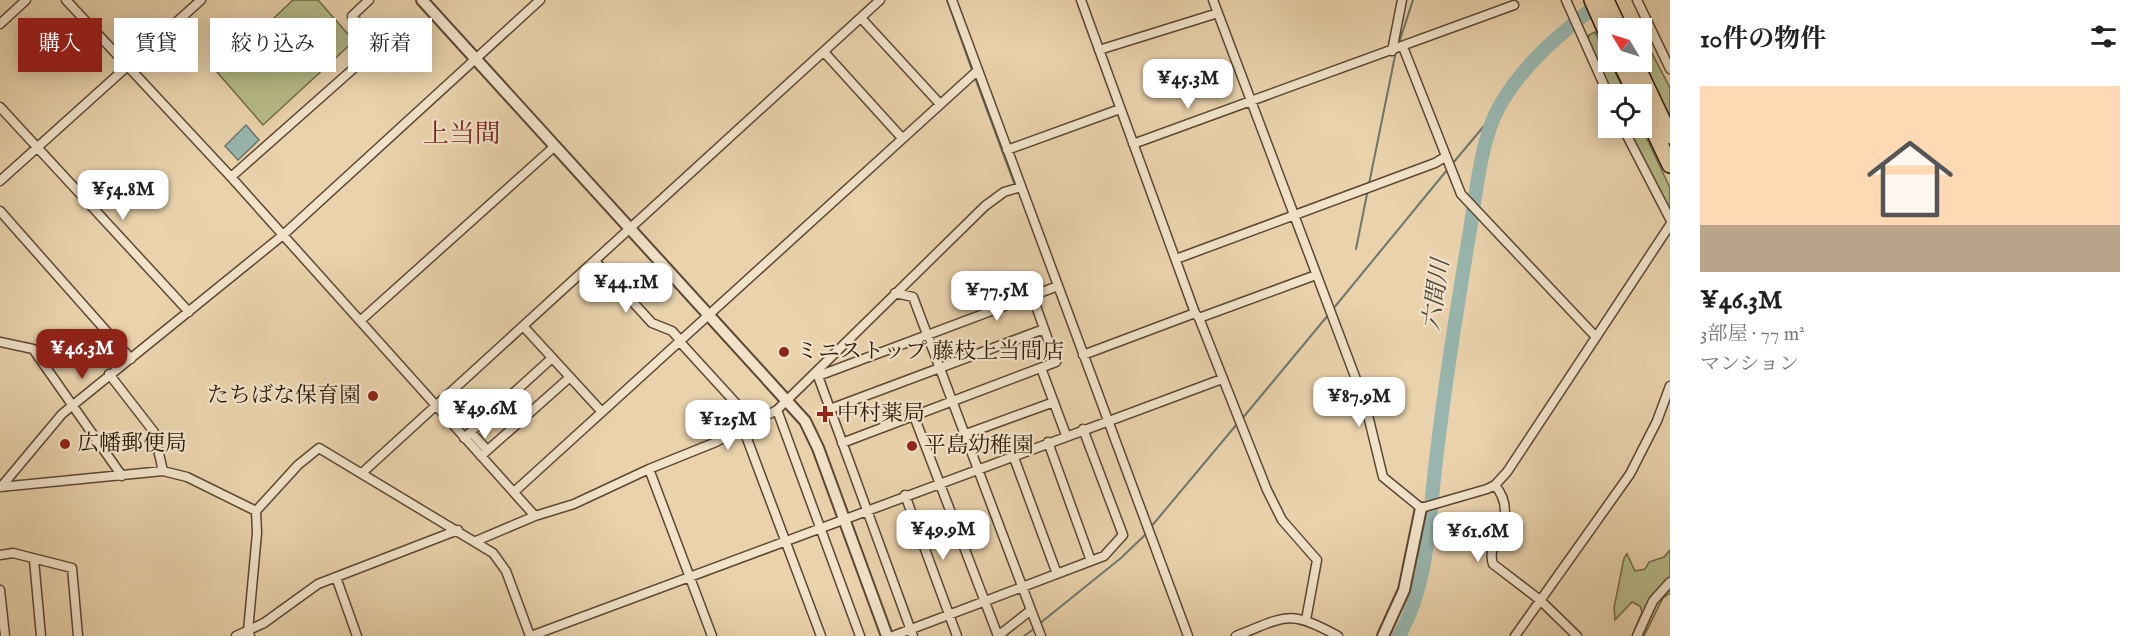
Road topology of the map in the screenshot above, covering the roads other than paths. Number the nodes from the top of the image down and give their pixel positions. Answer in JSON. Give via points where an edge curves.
{"nodes":[{"id":1,"x":26,"y":0,"type":"edge"},
{"id":2,"x":66,"y":0,"type":"edge"},
{"id":3,"x":201,"y":0,"type":"edge"},
{"id":4,"x":369,"y":0,"type":"edge"},
{"id":5,"x":422,"y":0,"type":"edge"},
{"id":6,"x":540,"y":0,"type":"edge"},
{"id":7,"x":880,"y":0,"type":"edge"},
{"id":8,"x":952,"y":0,"type":"edge"},
{"id":9,"x":1081,"y":0,"type":"edge"},
{"id":10,"x":1213,"y":0,"type":"edge"},
{"id":11,"x":1402,"y":0,"type":"edge"},
{"id":12,"x":1566,"y":0,"type":"edge"},
{"id":13,"x":1592,"y":0,"type":"edge"},
{"id":14,"x":1637,"y":0,"type":"edge"},
{"id":15,"x":1514,"y":5,"type":"dead end"},
{"id":16,"x":1218,"y":13,"type":"junction"},
{"id":17,"x":181,"y":18,"type":"edge"},
{"id":18,"x":861,"y":18,"type":"junction"},
{"id":19,"x":1607,"y":18,"type":"edge"},
{"id":20,"x":0,"y":24,"type":"edge"},
{"id":21,"x":1403,"y":47,"type":"junction"},
{"id":22,"x":1099,"y":50,"type":"junction"},
{"id":23,"x":824,"y":51,"type":"junction"},
{"id":24,"x":1392,"y":51,"type":"junction"},
{"id":25,"x":114,"y":54,"type":"edge"},
{"id":26,"x":476,"y":59,"type":"junction"},
{"id":27,"x":1670,"y":69,"type":"edge"},
{"id":28,"x":977,"y":71,"type":"junction"},
{"id":29,"x":120,"y":72,"type":"edge"},
{"id":30,"x":131,"y":72,"type":"edge"},
{"id":31,"x":1640,"y":72,"type":"edge"},
{"id":32,"x":1603,"y":84,"type":"edge"},
{"id":33,"x":1251,"y":101,"type":"junction"},
{"id":34,"x":940,"y":104,"type":"junction"},
{"id":35,"x":0,"y":107,"type":"edge"},
{"id":36,"x":1120,"y":109,"type":"junction"},
{"id":37,"x":1652,"y":127,"type":"edge"},
{"id":38,"x":1670,"y":136,"type":"edge"},
{"id":39,"x":902,"y":138,"type":"junction"},
{"id":40,"x":1628,"y":138,"type":"edge"},
{"id":41,"x":1133,"y":144,"type":"junction"},
{"id":42,"x":555,"y":146,"type":"junction"},
{"id":43,"x":38,"y":147,"type":"junction"},
{"id":44,"x":1007,"y":150,"type":"junction"},
{"id":45,"x":1446,"y":158,"type":"junction"},
{"id":46,"x":1670,"y":165,"type":"edge"},
{"id":47,"x":231,"y":177,"type":"junction"},
{"id":48,"x":0,"y":182,"type":"edge"},
{"id":49,"x":1022,"y":187,"type":"junction"},
{"id":50,"x":0,"y":211,"type":"edge"},
{"id":51,"x":1293,"y":215,"type":"junction"},
{"id":52,"x":1670,"y":219,"type":"edge"},
{"id":53,"x":1670,"y":225,"type":"edge"},
{"id":54,"x":631,"y":229,"type":"junction"},
{"id":55,"x":283,"y":235,"type":"junction"},
{"id":56,"x":1176,"y":259,"type":"junction"},
{"id":57,"x":595,"y":261,"type":"junction"},
{"id":58,"x":1316,"y":275,"type":"junction"},
{"id":59,"x":1058,"y":286,"type":"junction"},
{"id":60,"x":895,"y":293,"type":"junction"},
{"id":61,"x":1032,"y":295,"type":"junction"},
{"id":62,"x":189,"y":312,"type":"junction"},
{"id":63,"x":710,"y":315,"type":"junction"},
{"id":64,"x":1197,"y":316,"type":"junction"},
{"id":65,"x":360,"y":321,"type":"junction"},
{"id":66,"x":523,"y":326,"type":"junction"},
{"id":67,"x":1044,"y":329,"type":"junction"},
{"id":68,"x":927,"y":334,"type":"junction"},
{"id":69,"x":1596,"y":337,"type":"junction"},
{"id":70,"x":680,"y":341,"type":"junction"},
{"id":71,"x":0,"y":342,"type":"edge"},
{"id":72,"x":1083,"y":356,"type":"junction"},
{"id":73,"x":131,"y":358,"type":"junction"},
{"id":74,"x":552,"y":358,"type":"junction"},
{"id":75,"x":940,"y":367,"type":"junction"},
{"id":76,"x":1041,"y":368,"type":"junction"},
{"id":77,"x":109,"y":374,"type":"junction"},
{"id":78,"x":817,"y":374,"type":"junction"},
{"id":79,"x":570,"y":377,"type":"junction"},
{"id":80,"x":1222,"y":379,"type":"junction"},
{"id":81,"x":1670,"y":386,"type":"edge"},
{"id":82,"x":787,"y":400,"type":"junction"},
{"id":83,"x":953,"y":401,"type":"junction"},
{"id":84,"x":1054,"y":402,"type":"junction"},
{"id":85,"x":72,"y":406,"type":"junction"},
{"id":86,"x":436,"y":406,"type":"junction"},
{"id":87,"x":830,"y":409,"type":"junction"},
{"id":88,"x":777,"y":410,"type":"junction"},
{"id":89,"x":602,"y":412,"type":"junction"},
{"id":90,"x":914,"y":416,"type":"junction"},
{"id":91,"x":1107,"y":420,"type":"junction"},
{"id":92,"x":753,"y":422,"type":"junction"},
{"id":93,"x":743,"y":428,"type":"junction"},
{"id":94,"x":1083,"y":429,"type":"junction"},
{"id":95,"x":966,"y":434,"type":"junction"},
{"id":96,"x":468,"y":435,"type":"junction"},
{"id":97,"x":1066,"y":435,"type":"junction"},
{"id":98,"x":1048,"y":442,"type":"junction"},
{"id":99,"x":842,"y":443,"type":"junction"},
{"id":100,"x":484,"y":453,"type":"junction"},
{"id":101,"x":1012,"y":455,"type":"junction"},
{"id":102,"x":979,"y":468,"type":"junction"},
{"id":103,"x":649,"y":469,"type":"junction"},
{"id":104,"x":164,"y":471,"type":"junction"},
{"id":105,"x":362,"y":473,"type":"junction"},
{"id":106,"x":122,"y":476,"type":"junction"},
{"id":107,"x":939,"y":482,"type":"junction"},
{"id":108,"x":1495,"y":485,"type":"junction"},
{"id":109,"x":0,"y":487,"type":"edge"},
{"id":110,"x":514,"y":492,"type":"junction"},
{"id":111,"x":904,"y":495,"type":"junction"},
{"id":112,"x":1423,"y":506,"type":"junction"},
{"id":113,"x":866,"y":509,"type":"junction"},
{"id":114,"x":256,"y":511,"type":"junction"},
{"id":115,"x":535,"y":516,"type":"junction"},
{"id":116,"x":843,"y":518,"type":"junction"},
{"id":117,"x":820,"y":526,"type":"junction"},
{"id":118,"x":458,"y":530,"type":"junction"},
{"id":119,"x":785,"y":540,"type":"junction"},
{"id":120,"x":476,"y":541,"type":"junction"},
{"id":121,"x":0,"y":555,"type":"edge"},
{"id":122,"x":34,"y":560,"type":"junction"},
{"id":123,"x":1091,"y":561,"type":"junction"},
{"id":124,"x":1057,"y":574,"type":"junction"},
{"id":125,"x":689,"y":575,"type":"junction"},
{"id":126,"x":336,"y":577,"type":"junction"},
{"id":127,"x":1670,"y":582,"type":"edge"},
{"id":128,"x":1023,"y":587,"type":"junction"},
{"id":129,"x":0,"y":590,"type":"edge"},
{"id":130,"x":1540,"y":600,"type":"junction"},
{"id":131,"x":984,"y":602,"type":"junction"},
{"id":132,"x":1031,"y":610,"type":"junction"},
{"id":133,"x":949,"y":615,"type":"junction"},
{"id":134,"x":1306,"y":620,"type":"junction"},
{"id":135,"x":249,"y":633,"type":"edge"},
{"id":136,"x":912,"y":633,"type":"edge"},
{"id":137,"x":5,"y":636,"type":"edge"},
{"id":138,"x":42,"y":636,"type":"edge"},
{"id":139,"x":78,"y":636,"type":"edge"},
{"id":140,"x":236,"y":636,"type":"edge"},
{"id":141,"x":357,"y":636,"type":"edge"},
{"id":142,"x":530,"y":636,"type":"edge"},
{"id":143,"x":712,"y":636,"type":"edge"},
{"id":144,"x":821,"y":636,"type":"edge"},
{"id":145,"x":860,"y":636,"type":"edge"},
{"id":146,"x":886,"y":636,"type":"edge"},
{"id":147,"x":894,"y":636,"type":"edge"},
{"id":148,"x":957,"y":636,"type":"edge"},
{"id":149,"x":1041,"y":636,"type":"edge"},
{"id":150,"x":1188,"y":636,"type":"edge"},
{"id":151,"x":1236,"y":636,"type":"edge"},
{"id":152,"x":1338,"y":636,"type":"edge"},
{"id":153,"x":1383,"y":636,"type":"edge"},
{"id":154,"x":1515,"y":636,"type":"edge"},
{"id":155,"x":1577,"y":636,"type":"edge"},
{"id":156,"x":1637,"y":636,"type":"edge"}],
"edges":[{"from":1,"to":20,"type":"street"},
{"from":2,"to":25,"type":"street"},
{"from":3,"to":17,"type":"street"},
{"from":4,"to":47,"type":"street","via":[[352,15],[379,46]]},
{"from":5,"to":26,"type":"street"},
{"from":6,"to":26,"type":"street"},
{"from":7,"to":18,"type":"street"},
{"from":8,"to":28,"type":"street"},
{"from":9,"to":22,"type":"street"},
{"from":10,"to":16,"type":"street"},
{"from":11,"to":24,"type":"street"},
{"from":12,"to":32,"type":"street"},
{"from":13,"to":19,"type":"highway"},
{"from":14,"to":27,"type":"street"},
{"from":15,"to":21,"type":"street"},
{"from":16,"to":22,"type":"street"},
{"from":16,"to":33,"type":"street"},
{"from":18,"to":23,"type":"street"},
{"from":18,"to":34,"type":"street"},
{"from":21,"to":24,"type":"street"},
{"from":21,"to":45,"type":"street"},
{"from":22,"to":36,"type":"street"},
{"from":23,"to":39,"type":"street"},
{"from":23,"to":54,"type":"street"},
{"from":24,"to":33,"type":"street"},
{"from":26,"to":42,"type":"street"},
{"from":26,"to":55,"type":"street"},
{"from":28,"to":34,"type":"street"},
{"from":28,"to":44,"type":"street"},
{"from":29,"to":43,"type":"street"},
{"from":30,"to":47,"type":"street"},
{"from":31,"to":38,"type":"highway"},
{"from":33,"to":41,"type":"street"},
{"from":33,"to":51,"type":"street"},
{"from":34,"to":39,"type":"street"},
{"from":35,"to":43,"type":"street"},
{"from":36,"to":41,"type":"street"},
{"from":36,"to":44,"type":"street"},
{"from":37,"to":46,"type":"highway"},
{"from":39,"to":63,"type":"street"},
{"from":40,"to":52,"type":"street"},
{"from":41,"to":56,"type":"street"},
{"from":42,"to":54,"type":"street"},
{"from":42,"to":65,"type":"street"},
{"from":43,"to":48,"type":"street"},
{"from":43,"to":62,"type":"street"},
{"from":44,"to":49,"type":"street"},
{"from":45,"to":51,"type":"street"},
{"from":45,"to":69,"type":"street","via":[[1468,204]]},
{"from":47,"to":55,"type":"street"},
{"from":49,"to":59,"type":"street"},
{"from":49,"to":60,"type":"street","via":[[1004,192],[985,206]]},
{"from":50,"to":73,"type":"street"},
{"from":51,"to":56,"type":"street"},
{"from":51,"to":58,"type":"street"},
{"from":53,"to":69,"type":"street"},
{"from":54,"to":57,"type":"street"},
{"from":54,"to":63,"type":"street"},
{"from":55,"to":62,"type":"street"},
{"from":55,"to":65,"type":"street"},
{"from":56,"to":64,"type":"street"},
{"from":57,"to":66,"type":"street"},
{"from":57,"to":70,"type":"street","via":[[652,324],[672,332]]},
{"from":58,"to":64,"type":"street"},
{"from":58,"to":112,"type":"street","via":[[1365,403],[1380,471],[1388,482]]},
{"from":59,"to":61,"type":"street"},
{"from":59,"to":72,"type":"street"},
{"from":60,"to":68,"type":"street","via":[[913,297]]},
{"from":60,"to":78,"type":"street"},
{"from":61,"to":67,"type":"street"},
{"from":61,"to":68,"type":"street"},
{"from":62,"to":73,"type":"street"},
{"from":63,"to":70,"type":"street"},
{"from":63,"to":82,"type":"street"},
{"from":64,"to":72,"type":"street"},
{"from":64,"to":80,"type":"street"},
{"from":65,"to":86,"type":"street"},
{"from":66,"to":74,"type":"street"},
{"from":66,"to":86,"type":"street"},
{"from":67,"to":75,"type":"street"},
{"from":67,"to":76,"type":"street","via":[[1056,362]]},
{"from":68,"to":75,"type":"street"},
{"from":68,"to":78,"type":"street"},
{"from":69,"to":108,"type":"street","via":[[1526,446]]},
{"from":70,"to":89,"type":"street"},
{"from":70,"to":92,"type":"street"},
{"from":71,"to":85,"type":"street","via":[[33,349]]},
{"from":72,"to":91,"type":"street"},
{"from":73,"to":77,"type":"street"},
{"from":74,"to":79,"type":"street"},
{"from":74,"to":96,"type":"street"},
{"from":75,"to":83,"type":"street"},
{"from":75,"to":87,"type":"street"},
{"from":76,"to":83,"type":"street"},
{"from":76,"to":84,"type":"street"},
{"from":77,"to":85,"type":"street"},
{"from":77,"to":104,"type":"street","via":[[153,432]]},
{"from":78,"to":82,"type":"street"},
{"from":78,"to":87,"type":"street"},
{"from":79,"to":89,"type":"street"},
{"from":79,"to":100,"type":"street"},
{"from":80,"to":91,"type":"street"},
{"from":80,"to":134,"type":"street","via":[[1282,520],[1317,560]]},
{"from":81,"to":130,"type":"street","via":[[1630,474]]},
{"from":82,"to":88,"type":"street"},
{"from":82,"to":116,"type":"street","via":[[811,432]]},
{"from":83,"to":90,"type":"street"},
{"from":83,"to":95,"type":"street"},
{"from":84,"to":95,"type":"street"},
{"from":84,"to":97,"type":"street"},
{"from":85,"to":106,"type":"street"},
{"from":85,"to":109,"type":"street"},
{"from":86,"to":96,"type":"street"},
{"from":86,"to":105,"type":"street"},
{"from":87,"to":99,"type":"street"},
{"from":88,"to":92,"type":"street"},
{"from":88,"to":117,"type":"street"},
{"from":89,"to":110,"type":"street"},
{"from":90,"to":99,"type":"street"},
{"from":90,"to":107,"type":"street"},
{"from":91,"to":94,"type":"street"},
{"from":91,"to":150,"type":"street"},
{"from":92,"to":93,"type":"street"},
{"from":93,"to":103,"type":"street"},
{"from":93,"to":119,"type":"street"},
{"from":94,"to":97,"type":"street"},
{"from":94,"to":123,"type":"street","via":[[1123,535],[1104,556]]},
{"from":95,"to":102,"type":"street"},
{"from":96,"to":100,"type":"street"},
{"from":97,"to":98,"type":"street"},
{"from":98,"to":101,"type":"street"},
{"from":98,"to":123,"type":"street"},
{"from":99,"to":113,"type":"street"},
{"from":100,"to":110,"type":"street"},
{"from":101,"to":102,"type":"street"},
{"from":101,"to":124,"type":"street"},
{"from":102,"to":107,"type":"street"},
{"from":102,"to":128,"type":"street"},
{"from":103,"to":115,"type":"street","via":[[574,504]]},
{"from":103,"to":125,"type":"street"},
{"from":104,"to":106,"type":"street"},
{"from":104,"to":114,"type":"street","via":[[187,477]]},
{"from":105,"to":114,"type":"street","via":[[319,448]]},
{"from":105,"to":118,"type":"street"},
{"from":106,"to":109,"type":"street"},
{"from":107,"to":111,"type":"street"},
{"from":107,"to":131,"type":"street"},
{"from":108,"to":112,"type":"street"},
{"from":108,"to":130,"type":"street","via":[[1503,499],[1504,518],[1491,553],[1492,564]]},
{"from":110,"to":115,"type":"street"},
{"from":111,"to":113,"type":"street"},
{"from":111,"to":133,"type":"street"},
{"from":112,"to":153,"type":"street","via":[[1404,590]]},
{"from":113,"to":116,"type":"street"},
{"from":113,"to":136,"type":"street"},
{"from":114,"to":135,"type":"street"},
{"from":115,"to":120,"type":"street"},
{"from":116,"to":117,"type":"street"},
{"from":116,"to":146,"type":"street"},
{"from":117,"to":119,"type":"street"},
{"from":117,"to":145,"type":"street"},
{"from":118,"to":120,"type":"street"},
{"from":118,"to":126,"type":"street"},
{"from":119,"to":125,"type":"street"},
{"from":119,"to":144,"type":"street"},
{"from":120,"to":142,"type":"street","via":[[493,553],[506,571]]},
{"from":121,"to":122,"type":"street"},
{"from":122,"to":138,"type":"street"},
{"from":122,"to":139,"type":"street","via":[[72,568]]},
{"from":123,"to":124,"type":"street"},
{"from":124,"to":128,"type":"street"},
{"from":125,"to":142,"type":"street"},
{"from":125,"to":143,"type":"street"},
{"from":126,"to":135,"type":"street","via":[[318,584]]},
{"from":126,"to":141,"type":"street"},
{"from":127,"to":156,"type":"street","via":[[1653,601]]},
{"from":128,"to":131,"type":"street"},
{"from":128,"to":132,"type":"street"},
{"from":129,"to":137,"type":"street"},
{"from":130,"to":154,"type":"street"},
{"from":130,"to":155,"type":"street"},
{"from":131,"to":132,"type":"street","via":[[998,636]]},
{"from":131,"to":133,"type":"street"},
{"from":132,"to":149,"type":"street"},
{"from":133,"to":136,"type":"street"},
{"from":133,"to":148,"type":"street"},
{"from":134,"to":151,"type":"street","via":[[1289,616]]},
{"from":134,"to":152,"type":"street"},
{"from":135,"to":140,"type":"street"},
{"from":136,"to":147,"type":"street"}]}
